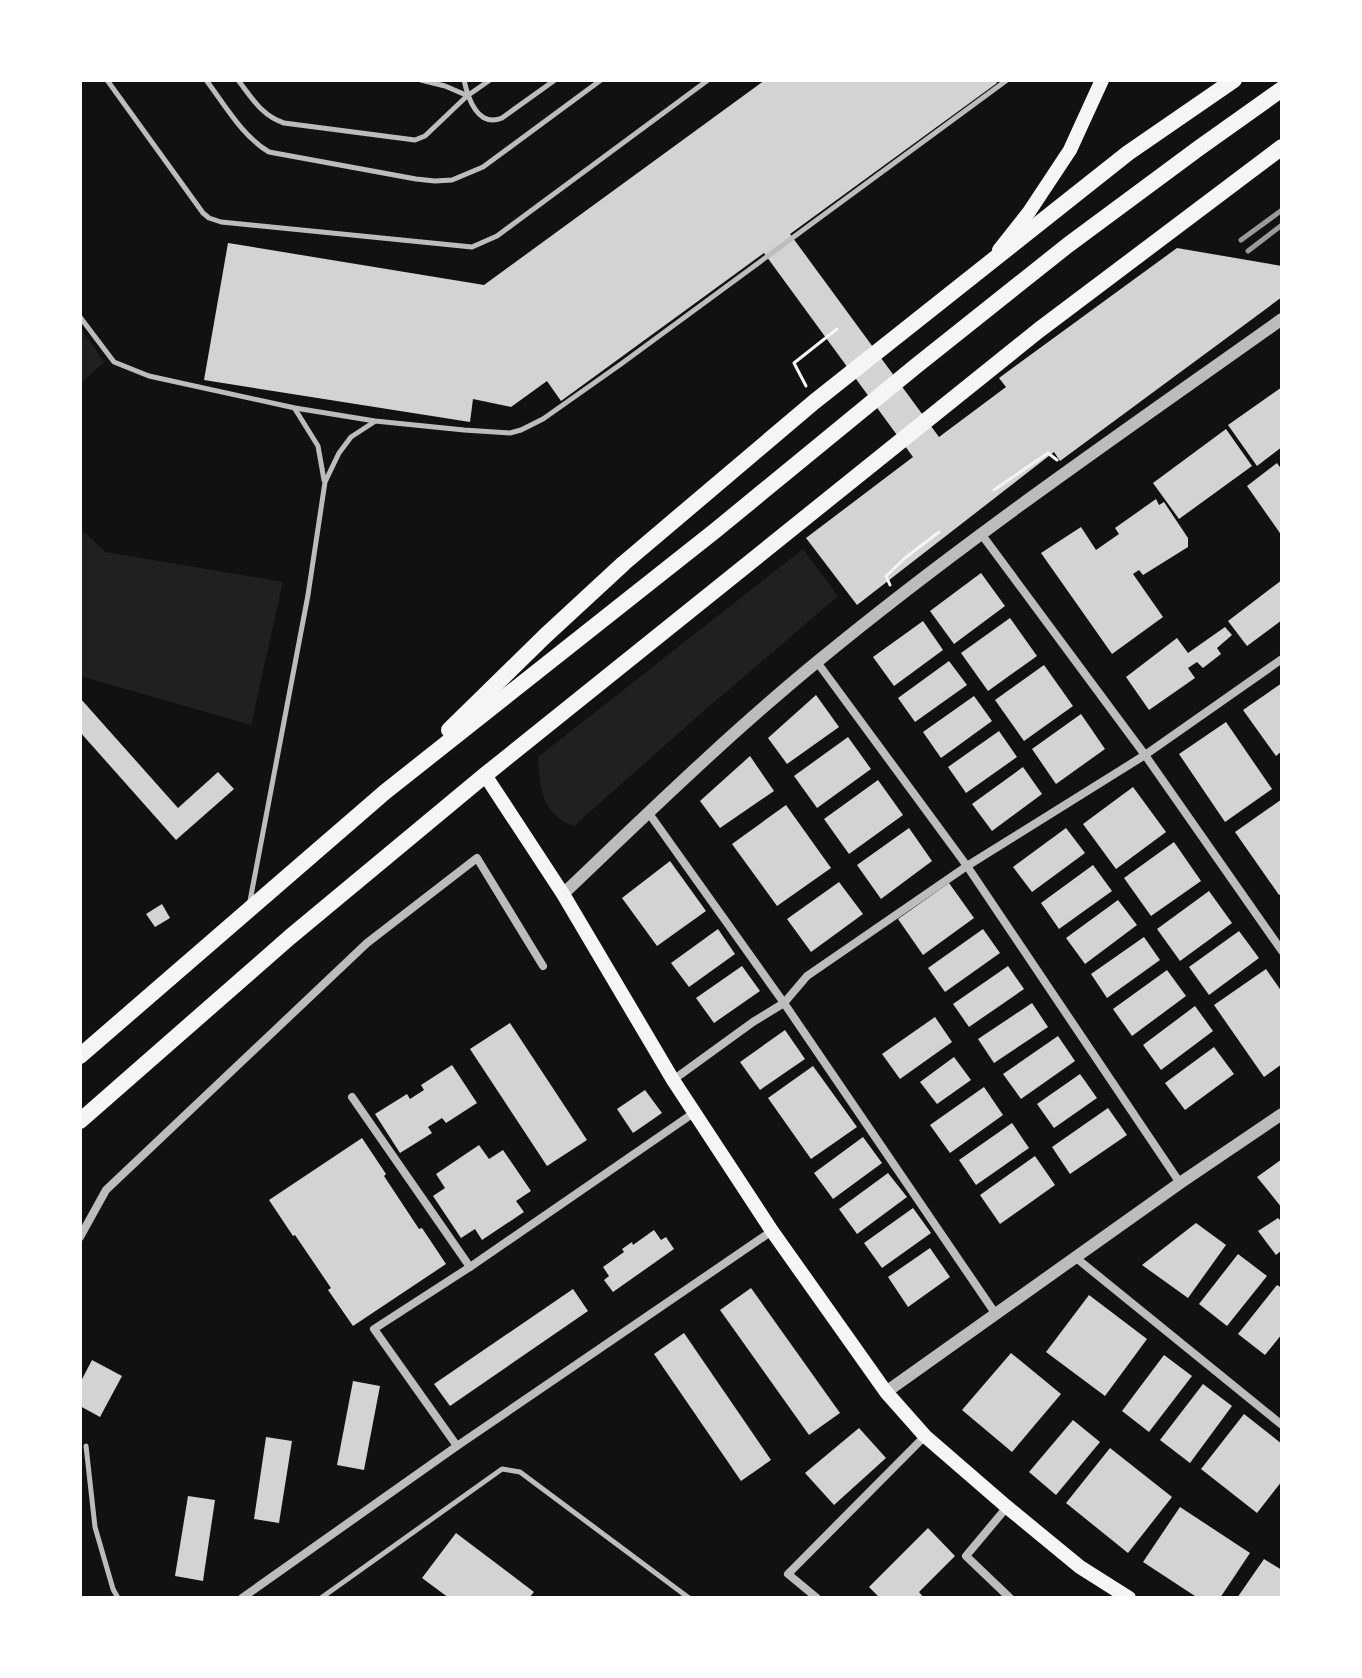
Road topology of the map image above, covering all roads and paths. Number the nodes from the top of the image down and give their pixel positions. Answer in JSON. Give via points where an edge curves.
{"nodes":[{"id":1,"x":107,"y":80,"type":"edge"},
{"id":2,"x":206,"y":80,"type":"edge"},
{"id":3,"x":238,"y":80,"type":"edge"},
{"id":4,"x":421,"y":80,"type":"edge"},
{"id":5,"x":464,"y":80,"type":"edge"},
{"id":6,"x":490,"y":80,"type":"edge"},
{"id":7,"x":555,"y":80,"type":"edge"},
{"id":8,"x":601,"y":80,"type":"edge"},
{"id":9,"x":708,"y":80,"type":"edge"},
{"id":10,"x":1007,"y":80,"type":"edge"},
{"id":11,"x":1102,"y":80,"type":"edge"},
{"id":12,"x":1234,"y":80,"type":"edge"},
{"id":13,"x":1282,"y":89,"type":"edge"},
{"id":14,"x":467,"y":96,"type":"junction"},
{"id":15,"x":1282,"y":147,"type":"edge"},
{"id":16,"x":986,"y":267,"type":"junction"},
{"id":17,"x":80,"y":317,"type":"edge"},
{"id":18,"x":1282,"y":319,"type":"edge"},
{"id":19,"x":837,"y":329,"type":"dead end"},
{"id":20,"x":814,"y":402,"type":"junction"},
{"id":21,"x":295,"y":408,"type":"junction"},
{"id":22,"x":375,"y":421,"type":"junction"},
{"id":23,"x":1070,"y":469,"type":"junction"},
{"id":24,"x":325,"y":482,"type":"junction"},
{"id":25,"x":994,"y":490,"type":"dead end"},
{"id":26,"x":939,"y":532,"type":"dead end"},
{"id":27,"x":982,"y":535,"type":"junction"},
{"id":28,"x":897,"y":599,"type":"junction"},
{"id":29,"x":1282,"y":659,"type":"edge"},
{"id":30,"x":817,"y":662,"type":"junction"},
{"id":31,"x":1145,"y":755,"type":"junction"},
{"id":32,"x":485,"y":775,"type":"junction"},
{"id":33,"x":385,"y":792,"type":"junction"},
{"id":34,"x":648,"y":812,"type":"junction"},
{"id":35,"x":967,"y":866,"type":"junction"},
{"id":36,"x":563,"y":894,"type":"junction"},
{"id":37,"x":248,"y":910,"type":"junction"},
{"id":38,"x":1282,"y":951,"type":"edge"},
{"id":39,"x":543,"y":966,"type":"dead end"},
{"id":40,"x":784,"y":1003,"type":"junction"},
{"id":41,"x":80,"y":1056,"type":"edge"},
{"id":42,"x":673,"y":1080,"type":"junction"},
{"id":43,"x":352,"y":1097,"type":"dead end"},
{"id":44,"x":695,"y":1112,"type":"junction"},
{"id":45,"x":1282,"y":1114,"type":"edge"},
{"id":46,"x":80,"y":1121,"type":"edge"},
{"id":47,"x":1180,"y":1183,"type":"junction"},
{"id":48,"x":772,"y":1231,"type":"junction"},
{"id":49,"x":80,"y":1237,"type":"edge"},
{"id":50,"x":1075,"y":1257,"type":"junction"},
{"id":51,"x":470,"y":1267,"type":"junction"},
{"id":52,"x":995,"y":1313,"type":"junction"},
{"id":53,"x":886,"y":1392,"type":"junction"},
{"id":54,"x":1282,"y":1425,"type":"edge"},
{"id":55,"x":925,"y":1436,"type":"junction"},
{"id":56,"x":86,"y":1446,"type":"dead end"},
{"id":57,"x":457,"y":1446,"type":"junction"},
{"id":58,"x":1007,"y":1507,"type":"junction"},
{"id":59,"x":118,"y":1598,"type":"edge"},
{"id":60,"x":242,"y":1598,"type":"edge"},
{"id":61,"x":321,"y":1598,"type":"edge"},
{"id":62,"x":689,"y":1598,"type":"edge"},
{"id":63,"x":817,"y":1598,"type":"edge"},
{"id":64,"x":1010,"y":1598,"type":"edge"},
{"id":65,"x":1129,"y":1598,"type":"edge"}],
"edges":[{"from":1,"to":9,"type":"lane","via":[[209,218],[472,247],[497,236]]},
{"from":2,"to":8,"type":"lane","via":[[245,132],[269,152],[445,181],[483,167]]},
{"from":3,"to":14,"type":"lane","via":[[260,110],[275,120],[415,140]]},
{"from":4,"to":14,"type":"lane"},
{"from":5,"to":14,"type":"lane"},
{"from":6,"to":14,"type":"lane"},
{"from":7,"to":14,"type":"lane","via":[[494,121],[482,118]]},
{"from":10,"to":22,"type":"lane","via":[[531,426],[510,433]]},
{"from":11,"to":16,"type":"main road","via":[[1070,150]]},
{"from":12,"to":16,"type":"highway","via":[[1128,153]]},
{"from":13,"to":33,"type":"highway","via":[[1068,245]]},
{"from":15,"to":32,"type":"highway","via":[[1039,330]]},
{"from":16,"to":20,"type":"highway"},
{"from":17,"to":21,"type":"lane","via":[[114,362],[149,376]]},
{"from":18,"to":23,"type":"street"},
{"from":19,"to":20,"type":"path","via":[[794,363]]},
{"from":20,"to":33,"type":"highway","via":[[613,573]]},
{"from":21,"to":22,"type":"lane"},
{"from":21,"to":24,"type":"lane","via":[[318,446]]},
{"from":22,"to":24,"type":"lane","via":[[343,446]]},
{"from":23,"to":25,"type":"path","via":[[1048,453]]},
{"from":23,"to":27,"type":"street"},
{"from":24,"to":37,"type":"lane"},
{"from":26,"to":28,"type":"path","via":[[886,576]]},
{"from":27,"to":28,"type":"street"},
{"from":27,"to":31,"type":"street"},
{"from":28,"to":30,"type":"street"},
{"from":29,"to":31,"type":"street"},
{"from":30,"to":34,"type":"street"},
{"from":30,"to":35,"type":"street"},
{"from":31,"to":35,"type":"street"},
{"from":31,"to":38,"type":"street"},
{"from":32,"to":36,"type":"main road"},
{"from":32,"to":46,"type":"highway"},
{"from":33,"to":37,"type":"highway"},
{"from":34,"to":36,"type":"street"},
{"from":34,"to":40,"type":"street"},
{"from":35,"to":40,"type":"street","via":[[807,976]]},
{"from":35,"to":47,"type":"street"},
{"from":36,"to":42,"type":"main road"},
{"from":37,"to":41,"type":"highway"},
{"from":39,"to":49,"type":"street","via":[[477,858],[367,943],[106,1190]]},
{"from":40,"to":42,"type":"street"},
{"from":40,"to":52,"type":"street"},
{"from":42,"to":44,"type":"main road"},
{"from":43,"to":51,"type":"street"},
{"from":44,"to":48,"type":"main road"},
{"from":44,"to":51,"type":"street"},
{"from":45,"to":47,"type":"street"},
{"from":47,"to":50,"type":"street"},
{"from":48,"to":53,"type":"main road"},
{"from":48,"to":57,"type":"street"},
{"from":50,"to":52,"type":"street"},
{"from":50,"to":54,"type":"street"},
{"from":51,"to":57,"type":"street","via":[[374,1329]]},
{"from":52,"to":53,"type":"street"},
{"from":53,"to":55,"type":"main road"},
{"from":55,"to":58,"type":"main road"},
{"from":55,"to":63,"type":"street","via":[[788,1574]]},
{"from":56,"to":59,"type":"lane","via":[[95,1527]]},
{"from":57,"to":60,"type":"street"},
{"from":58,"to":64,"type":"street","via":[[966,1556]]},
{"from":58,"to":65,"type":"main road","via":[[1080,1567]]},
{"from":61,"to":62,"type":"lane","via":[[502,1469],[520,1472]]}]}
